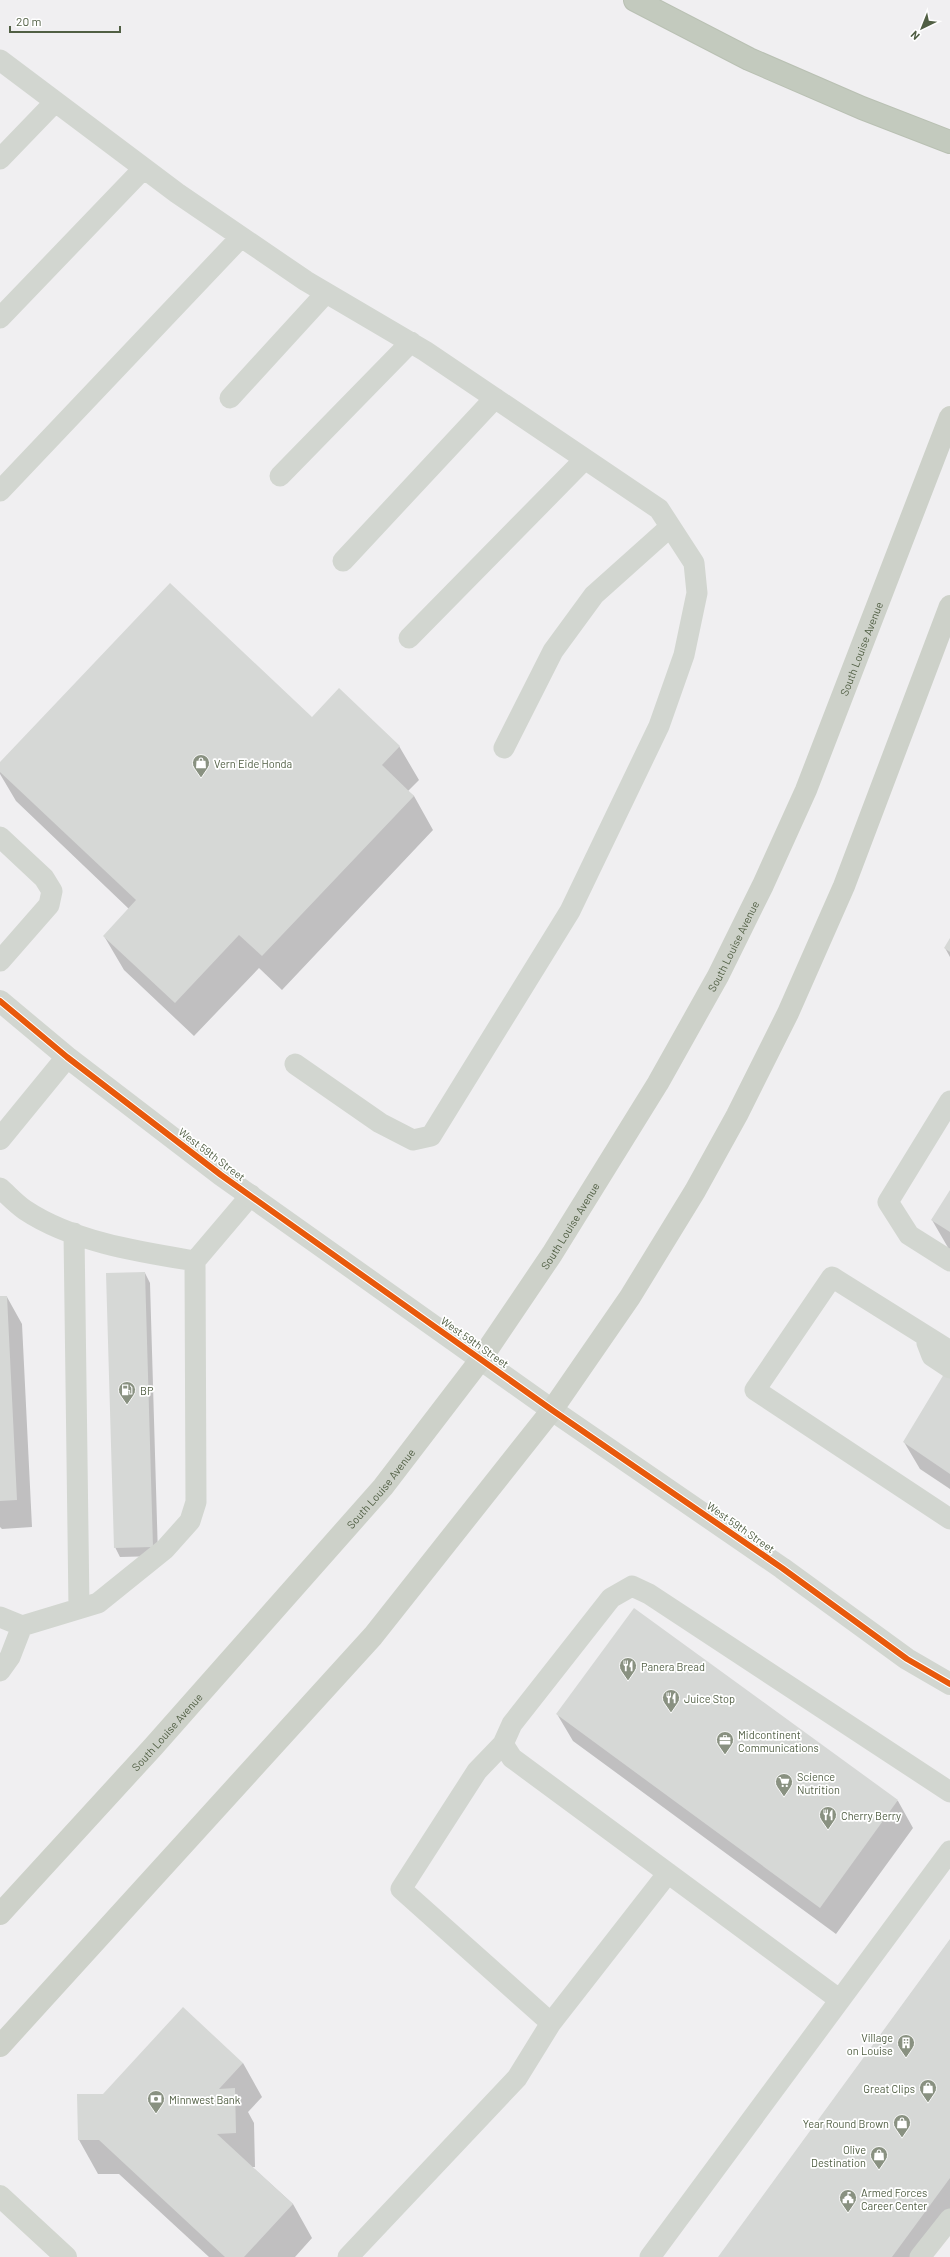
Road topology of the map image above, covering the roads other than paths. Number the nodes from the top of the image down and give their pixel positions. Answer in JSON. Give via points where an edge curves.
{"nodes":[{"id":1,"x":635,"y":0,"type":"edge"},
{"id":2,"x":0,"y":60,"type":"edge"},
{"id":3,"x":55,"y":102,"type":"junction"},
{"id":4,"x":950,"y":142,"type":"edge"},
{"id":5,"x":0,"y":159,"type":"edge"},
{"id":6,"x":144,"y":168,"type":"junction"},
{"id":7,"x":241,"y":237,"type":"junction"},
{"id":8,"x":326,"y":293,"type":"junction"},
{"id":9,"x":0,"y":318,"type":"edge"},
{"id":10,"x":411,"y":342,"type":"junction"},
{"id":11,"x":230,"y":398,"type":"dead end"},
{"id":12,"x":495,"y":398,"type":"junction"},
{"id":13,"x":950,"y":417,"type":"edge"},
{"id":14,"x":585,"y":459,"type":"junction"},
{"id":15,"x":280,"y":476,"type":"dead end"},
{"id":16,"x":0,"y":491,"type":"edge"},
{"id":17,"x":670,"y":527,"type":"junction"},
{"id":18,"x":343,"y":562,"type":"dead end"},
{"id":19,"x":950,"y":606,"type":"edge"},
{"id":20,"x":409,"y":638,"type":"dead end"},
{"id":21,"x":504,"y":748,"type":"dead end"},
{"id":22,"x":0,"y":837,"type":"edge"},
{"id":23,"x":0,"y":961,"type":"edge"},
{"id":24,"x":0,"y":1000,"type":"edge"},
{"id":25,"x":68,"y":1057,"type":"junction"},
{"id":26,"x":295,"y":1064,"type":"dead end"},
{"id":27,"x":950,"y":1101,"type":"edge"},
{"id":28,"x":0,"y":1139,"type":"edge"},
{"id":29,"x":0,"y":1188,"type":"edge"},
{"id":30,"x":251,"y":1195,"type":"junction"},
{"id":31,"x":74,"y":1233,"type":"junction"},
{"id":32,"x":195,"y":1261,"type":"junction"},
{"id":33,"x":950,"y":1261,"type":"edge"},
{"id":34,"x":922,"y":1333,"type":"junction"},
{"id":35,"x":950,"y":1351,"type":"edge"},
{"id":36,"x":481,"y":1359,"type":"junction"},
{"id":37,"x":950,"y":1368,"type":"edge"},
{"id":38,"x":552,"y":1410,"type":"junction"},
{"id":39,"x":950,"y":1519,"type":"edge"},
{"id":40,"x":79,"y":1608,"type":"junction"},
{"id":41,"x":0,"y":1617,"type":"edge"},
{"id":42,"x":22,"y":1626,"type":"junction"},
{"id":43,"x":0,"y":1671,"type":"edge"},
{"id":44,"x":950,"y":1684,"type":"edge"},
{"id":45,"x":503,"y":1744,"type":"junction"},
{"id":46,"x":950,"y":1792,"type":"edge"},
{"id":47,"x":950,"y":1851,"type":"edge"},
{"id":48,"x":668,"y":1873,"type":"junction"},
{"id":49,"x":0,"y":1914,"type":"edge"},
{"id":50,"x":840,"y":2000,"type":"junction"},
{"id":51,"x":551,"y":2023,"type":"junction"},
{"id":52,"x":0,"y":2046,"type":"edge"},
{"id":53,"x":0,"y":2196,"type":"edge"},
{"id":54,"x":950,"y":2219,"type":"edge"},
{"id":55,"x":66,"y":2257,"type":"edge"},
{"id":56,"x":348,"y":2257,"type":"edge"},
{"id":57,"x":650,"y":2257,"type":"edge"},
{"id":58,"x":920,"y":2257,"type":"edge"}],
"edges":[{"from":1,"to":4,"type":"highway","via":[[749,59],[862,108]]},
{"from":2,"to":3,"type":"lane"},
{"from":3,"to":5,"type":"lane"},
{"from":3,"to":6,"type":"lane"},
{"from":6,"to":7,"type":"lane"},
{"from":6,"to":9,"type":"lane"},
{"from":7,"to":8,"type":"lane"},
{"from":7,"to":16,"type":"lane"},
{"from":8,"to":10,"type":"lane"},
{"from":8,"to":11,"type":"lane"},
{"from":10,"to":12,"type":"lane"},
{"from":10,"to":15,"type":"lane"},
{"from":12,"to":14,"type":"lane"},
{"from":12,"to":18,"type":"lane"},
{"from":13,"to":36,"type":"main road","name":"South Louise Avenue","via":[[809,783],[718,976],[658,1082],[552,1254]]},
{"from":14,"to":17,"type":"lane","via":[[659,509]]},
{"from":14,"to":20,"type":"lane"},
{"from":17,"to":21,"type":"lane","via":[[594,595],[553,651]]},
{"from":17,"to":26,"type":"lane","via":[[694,563],[697,593],[684,655],[659,726],[570,911],[431,1136],[413,1140],[380,1123]]},
{"from":19,"to":38,"type":"main road","via":[[844,886],[788,1014],[737,1116],[695,1190],[630,1297]]},
{"from":22,"to":23,"type":"lane","via":[[44,878],[52,891],[50,905]]},
{"from":24,"to":25,"type":"street","name":"West 59th Street"},
{"from":25,"to":28,"type":"street"},
{"from":25,"to":30,"type":"street","name":"West 59th Street"},
{"from":27,"to":33,"type":"lane","via":[[888,1202],[908,1235]]},
{"from":29,"to":31,"type":"lane","via":[[25,1210]]},
{"from":30,"to":32,"type":"lane"},
{"from":30,"to":36,"type":"street","name":"West 59th Street"},
{"from":31,"to":32,"type":"lane","via":[[135,1251]]},
{"from":31,"to":40,"type":"lane"},
{"from":32,"to":40,"type":"lane","via":[[196,1502],[190,1521],[165,1549],[98,1603]]},
{"from":34,"to":35,"type":"lane"},
{"from":34,"to":37,"type":"lane","via":[[932,1356]]},
{"from":34,"to":39,"type":"lane","via":[[832,1277],[755,1390]]},
{"from":36,"to":38,"type":"street","name":"West 59th Street"},
{"from":36,"to":49,"type":"main road","name":"South Louise Avenue","via":[[383,1487],[153,1747]]},
{"from":38,"to":44,"type":"street","name":"West 59th Street","via":[[782,1568],[908,1659]]},
{"from":38,"to":52,"type":"main road","via":[[373,1636]]},
{"from":40,"to":42,"type":"lane"},
{"from":41,"to":42,"type":"lane"},
{"from":42,"to":43,"type":"lane","via":[[10,1657]]},
{"from":45,"to":46,"type":"lane","via":[[512,1724],[611,1598],[632,1586],[649,1594]]},
{"from":45,"to":48,"type":"lane","via":[[512,1758]]},
{"from":45,"to":51,"type":"lane","via":[[478,1771],[401,1889]]},
{"from":47,"to":50,"type":"lane"},
{"from":48,"to":50,"type":"lane"},
{"from":48,"to":51,"type":"lane"},
{"from":50,"to":57,"type":"lane"},
{"from":51,"to":56,"type":"lane","via":[[517,2078]]},
{"from":53,"to":55,"type":"main road"},
{"from":54,"to":58,"type":"lane"}]}
